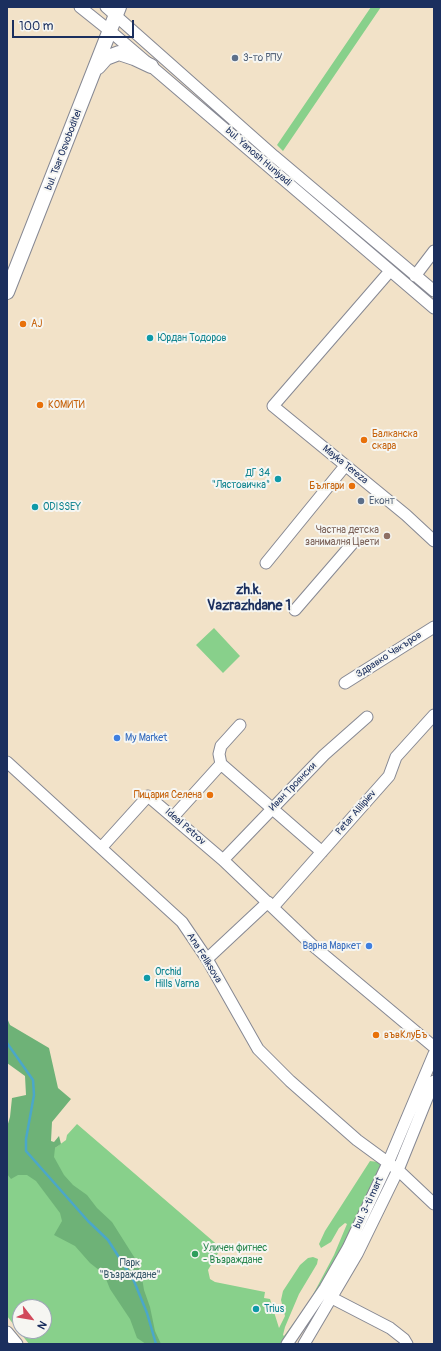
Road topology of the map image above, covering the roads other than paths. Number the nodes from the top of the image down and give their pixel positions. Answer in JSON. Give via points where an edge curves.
{"nodes":[{"id":1,"x":80,"y":7,"type":"edge"},
{"id":2,"x":114,"y":10,"type":"edge"},
{"id":3,"x":110,"y":31,"type":"junction"},
{"id":4,"x":151,"y":66,"type":"junction"},
{"id":5,"x":96,"y":69,"type":"junction"},
{"id":6,"x":434,"y":251,"type":"edge"},
{"id":7,"x":390,"y":271,"type":"junction"},
{"id":8,"x":415,"y":276,"type":"junction"},
{"id":9,"x":434,"y":291,"type":"edge"},
{"id":10,"x":7,"y":292,"type":"edge"},
{"id":11,"x":434,"y":308,"type":"edge"},
{"id":12,"x":346,"y":466,"type":"junction"},
{"id":13,"x":434,"y":541,"type":"edge"},
{"id":14,"x":352,"y":544,"type":"dead end"},
{"id":15,"x":266,"y":563,"type":"dead end"},
{"id":16,"x":295,"y":610,"type":"dead end"},
{"id":17,"x":434,"y":626,"type":"edge"},
{"id":18,"x":345,"y":683,"type":"dead end"},
{"id":19,"x":434,"y":715,"type":"edge"},
{"id":20,"x":367,"y":717,"type":"dead end"},
{"id":21,"x":240,"y":725,"type":"dead end"},
{"id":22,"x":7,"y":762,"type":"edge"},
{"id":23,"x":221,"y":764,"type":"junction"},
{"id":24,"x":273,"y":809,"type":"junction"},
{"id":25,"x":173,"y":817,"type":"junction"},
{"id":26,"x":101,"y":848,"type":"junction"},
{"id":27,"x":322,"y":852,"type":"junction"},
{"id":28,"x":223,"y":860,"type":"junction"},
{"id":29,"x":270,"y":904,"type":"junction"},
{"id":30,"x":207,"y":959,"type":"junction"},
{"id":31,"x":434,"y":1047,"type":"edge"},
{"id":32,"x":434,"y":1054,"type":"edge"},
{"id":33,"x":434,"y":1081,"type":"edge"},
{"id":34,"x":388,"y":1163,"type":"junction"},
{"id":35,"x":398,"y":1170,"type":"junction"},
{"id":36,"x":434,"y":1204,"type":"edge"},
{"id":37,"x":332,"y":1298,"type":"junction"},
{"id":38,"x":7,"y":1332,"type":"edge"},
{"id":39,"x":17,"y":1344,"type":"edge"},
{"id":40,"x":287,"y":1344,"type":"edge"},
{"id":41,"x":304,"y":1344,"type":"edge"},
{"id":42,"x":407,"y":1344,"type":"edge"}],
"edges":[{"from":1,"to":3,"type":"street","name":"bul. Yanosh Huniyadi"},
{"from":2,"to":3,"type":"main road","name":"bul. Tsar Osvoboditel"},
{"from":2,"to":8,"type":"street","name":"bul. Yanosh Huniyadi","via":[[274,156]]},
{"from":3,"to":4,"type":"street","name":"bul. Yanosh Huniyadi"},
{"from":3,"to":5,"type":"main road","name":"bul. Tsar Osvoboditel"},
{"from":4,"to":5,"type":"main road","via":[[119,53],[106,58]]},
{"from":4,"to":7,"type":"street","name":"bul. Yanosh Huniyadi"},
{"from":5,"to":10,"type":"main road","name":"bul. Tsar Osvoboditel"},
{"from":6,"to":8,"type":"street"},
{"from":7,"to":11,"type":"street","name":"bul. Yanosh Huniyadi"},
{"from":7,"to":12,"type":"street","name":"Mayka Tereza","via":[[273,406]]},
{"from":8,"to":9,"type":"street","name":"bul. Yanosh Huniyadi"},
{"from":12,"to":13,"type":"street","name":"Mayka Tereza"},
{"from":12,"to":15,"type":"street"},
{"from":14,"to":16,"type":"street"},
{"from":17,"to":18,"type":"street","name":"Здравко Чакъров"},
{"from":19,"to":27,"type":"street","name":"Petar Alilipiev","via":[[396,757],[389,776]]},
{"from":20,"to":24,"type":"street","name":"Иван Троянски","via":[[324,754]]},
{"from":21,"to":23,"type":"street","via":[[221,746]]},
{"from":22,"to":26,"type":"street","name":"Ana Feliksova"},
{"from":23,"to":24,"type":"street"},
{"from":23,"to":25,"type":"street"},
{"from":24,"to":27,"type":"street"},
{"from":24,"to":28,"type":"street","name":"Иван Троянски"},
{"from":25,"to":26,"type":"street","name":"Ideal Petrov","via":[[148,796]]},
{"from":25,"to":28,"type":"street","name":"Ideal Petrov"},
{"from":26,"to":30,"type":"street","name":"Ana Feliksova","via":[[182,922]]},
{"from":27,"to":29,"type":"street","name":"Petar Alilipiev"},
{"from":28,"to":29,"type":"street","name":"Ideal Petrov"},
{"from":29,"to":30,"type":"street","name":"Petar Alilipiev"},
{"from":29,"to":31,"type":"street","name":"Ideal Petrov","via":[[311,944]]},
{"from":30,"to":34,"type":"street","name":"Ana Feliksova","via":[[258,1049],[351,1135]]},
{"from":32,"to":34,"type":"street","name":"bul. 3-ti mart"},
{"from":33,"to":35,"type":"street","name":"bul. 3-ti mart"},
{"from":34,"to":35,"type":"street","name":"Ana Feliksova"},
{"from":34,"to":40,"type":"street","name":"bul. 3-ti mart","via":[[348,1248],[325,1288]]},
{"from":35,"to":36,"type":"street","name":"Ana Feliksova"},
{"from":35,"to":37,"type":"street","name":"bul. 3-ti mart","via":[[357,1254]]},
{"from":37,"to":41,"type":"street","name":"bul. 3-ti mart"},
{"from":37,"to":42,"type":"street","via":[[390,1328]]},
{"from":38,"to":39,"type":"street"}]}
